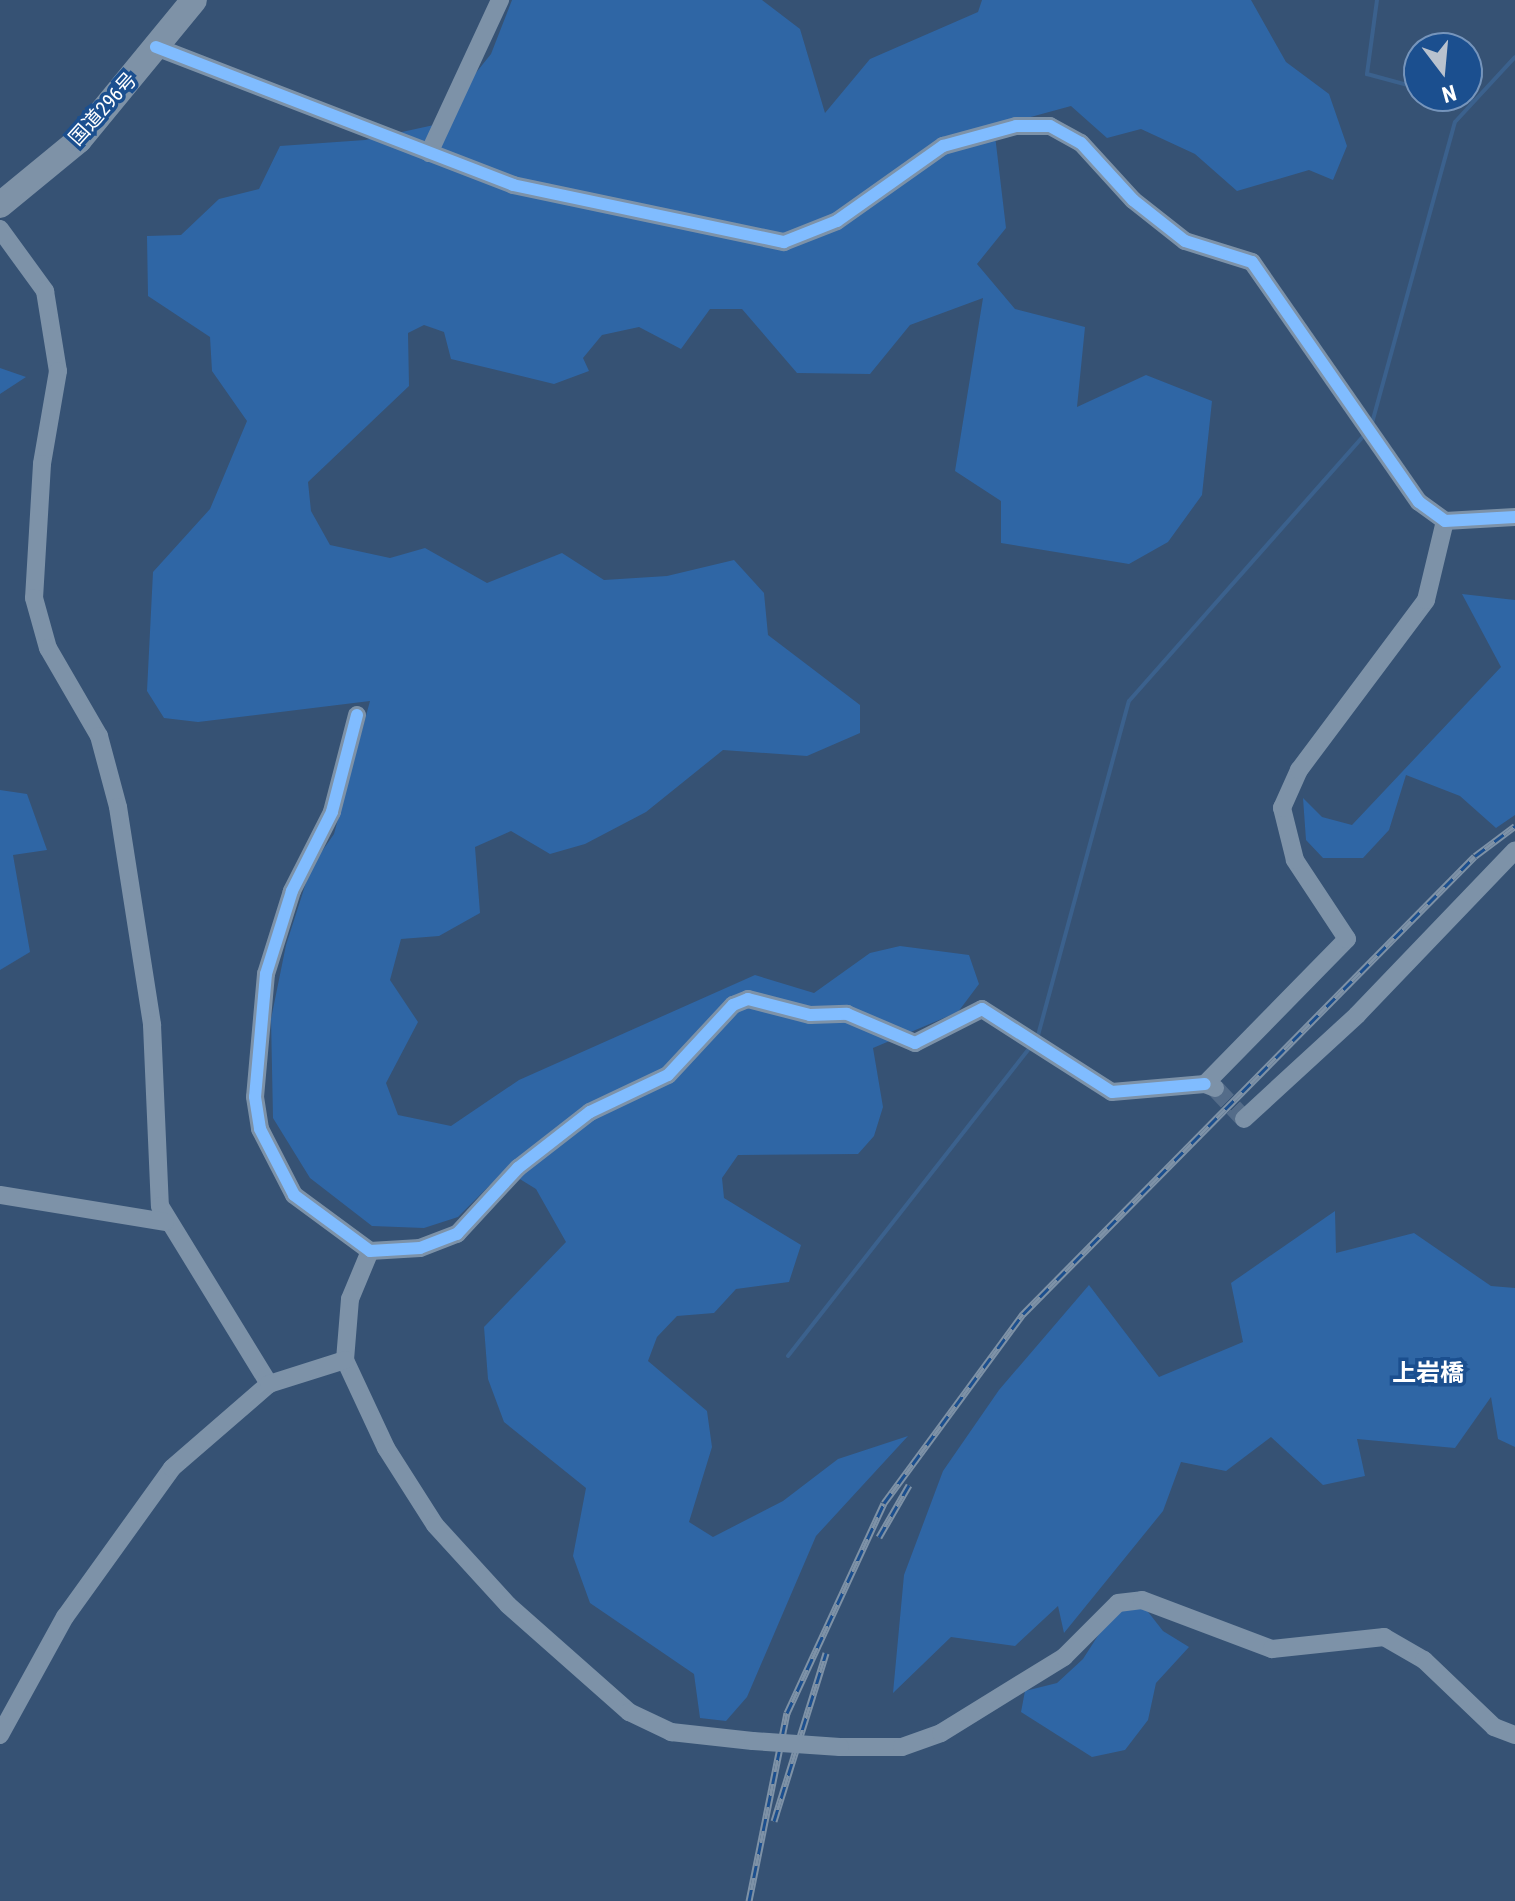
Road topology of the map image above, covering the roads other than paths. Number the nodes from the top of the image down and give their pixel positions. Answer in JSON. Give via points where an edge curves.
{"nodes":[{"id":1,"x":194,"y":0,"type":"edge"},
{"id":2,"x":500,"y":0,"type":"edge"},
{"id":3,"x":156,"y":47,"type":"junction"},
{"id":4,"x":429,"y":153,"type":"junction"},
{"id":5,"x":0,"y":205,"type":"edge"},
{"id":6,"x":0,"y":229,"type":"edge"},
{"id":7,"x":1515,"y":499,"type":"edge"},
{"id":8,"x":1509,"y":516,"type":"edge"},
{"id":9,"x":1445,"y":521,"type":"junction"},
{"id":10,"x":357,"y":715,"type":"dead end"},
{"id":11,"x":1515,"y":850,"type":"edge"},
{"id":12,"x":1244,"y":1119,"type":"dead end"},
{"id":13,"x":0,"y":1195,"type":"edge"},
{"id":14,"x":165,"y":1222,"type":"junction"},
{"id":15,"x":370,"y":1251,"type":"junction"},
{"id":16,"x":345,"y":1360,"type":"junction"},
{"id":17,"x":269,"y":1384,"type":"junction"},
{"id":18,"x":0,"y":1735,"type":"edge"},
{"id":19,"x":1515,"y":1735,"type":"edge"}],
"edges":[{"from":1,"to":3,"type":"highway","name":"国道296号"},
{"from":2,"to":4,"type":"street"},
{"from":3,"to":4,"type":"street"},
{"from":3,"to":5,"type":"highway","name":"国道296号","via":[[79,140]]},
{"from":4,"to":9,"type":"street","via":[[513,185],[784,242],[837,221],[943,146],[1016,126],[1050,126],[1081,143],[1133,200],[1185,241],[1235,253],[1265,278],[1406,488]]},
{"from":6,"to":14,"type":"street","via":[[45,291],[58,371],[42,464],[34,598],[48,648],[99,736],[118,807],[152,1025],[154,1166]]},
{"from":7,"to":8,"type":"street"},
{"from":8,"to":9,"type":"street"},
{"from":9,"to":15,"type":"street","via":[[1426,600],[1299,770],[1282,808],[1295,860],[1347,939],[1210,1086],[1112,1092],[982,1009],[915,1043],[847,1014],[810,1015],[748,999],[733,1005],[668,1075],[590,1112],[518,1168],[457,1234],[420,1248]]},
{"from":10,"to":15,"type":"street","via":[[332,812],[292,891],[266,974],[255,1097],[265,1141],[294,1195]]},
{"from":11,"to":12,"type":"street","via":[[1357,1015]]},
{"from":13,"to":14,"type":"street"},
{"from":14,"to":17,"type":"street"},
{"from":15,"to":16,"type":"street","via":[[350,1299]]},
{"from":16,"to":17,"type":"street"},
{"from":16,"to":19,"type":"street","bridge":true,"via":[[386,1448],[435,1525],[508,1605],[629,1712],[671,1732],[840,1747],[902,1747],[952,1727],[1064,1657],[1118,1603],[1142,1600],[1272,1649],[1384,1637],[1424,1660],[1494,1727]]},
{"from":17,"to":18,"type":"street","via":[[172,1468],[65,1617]]}]}
